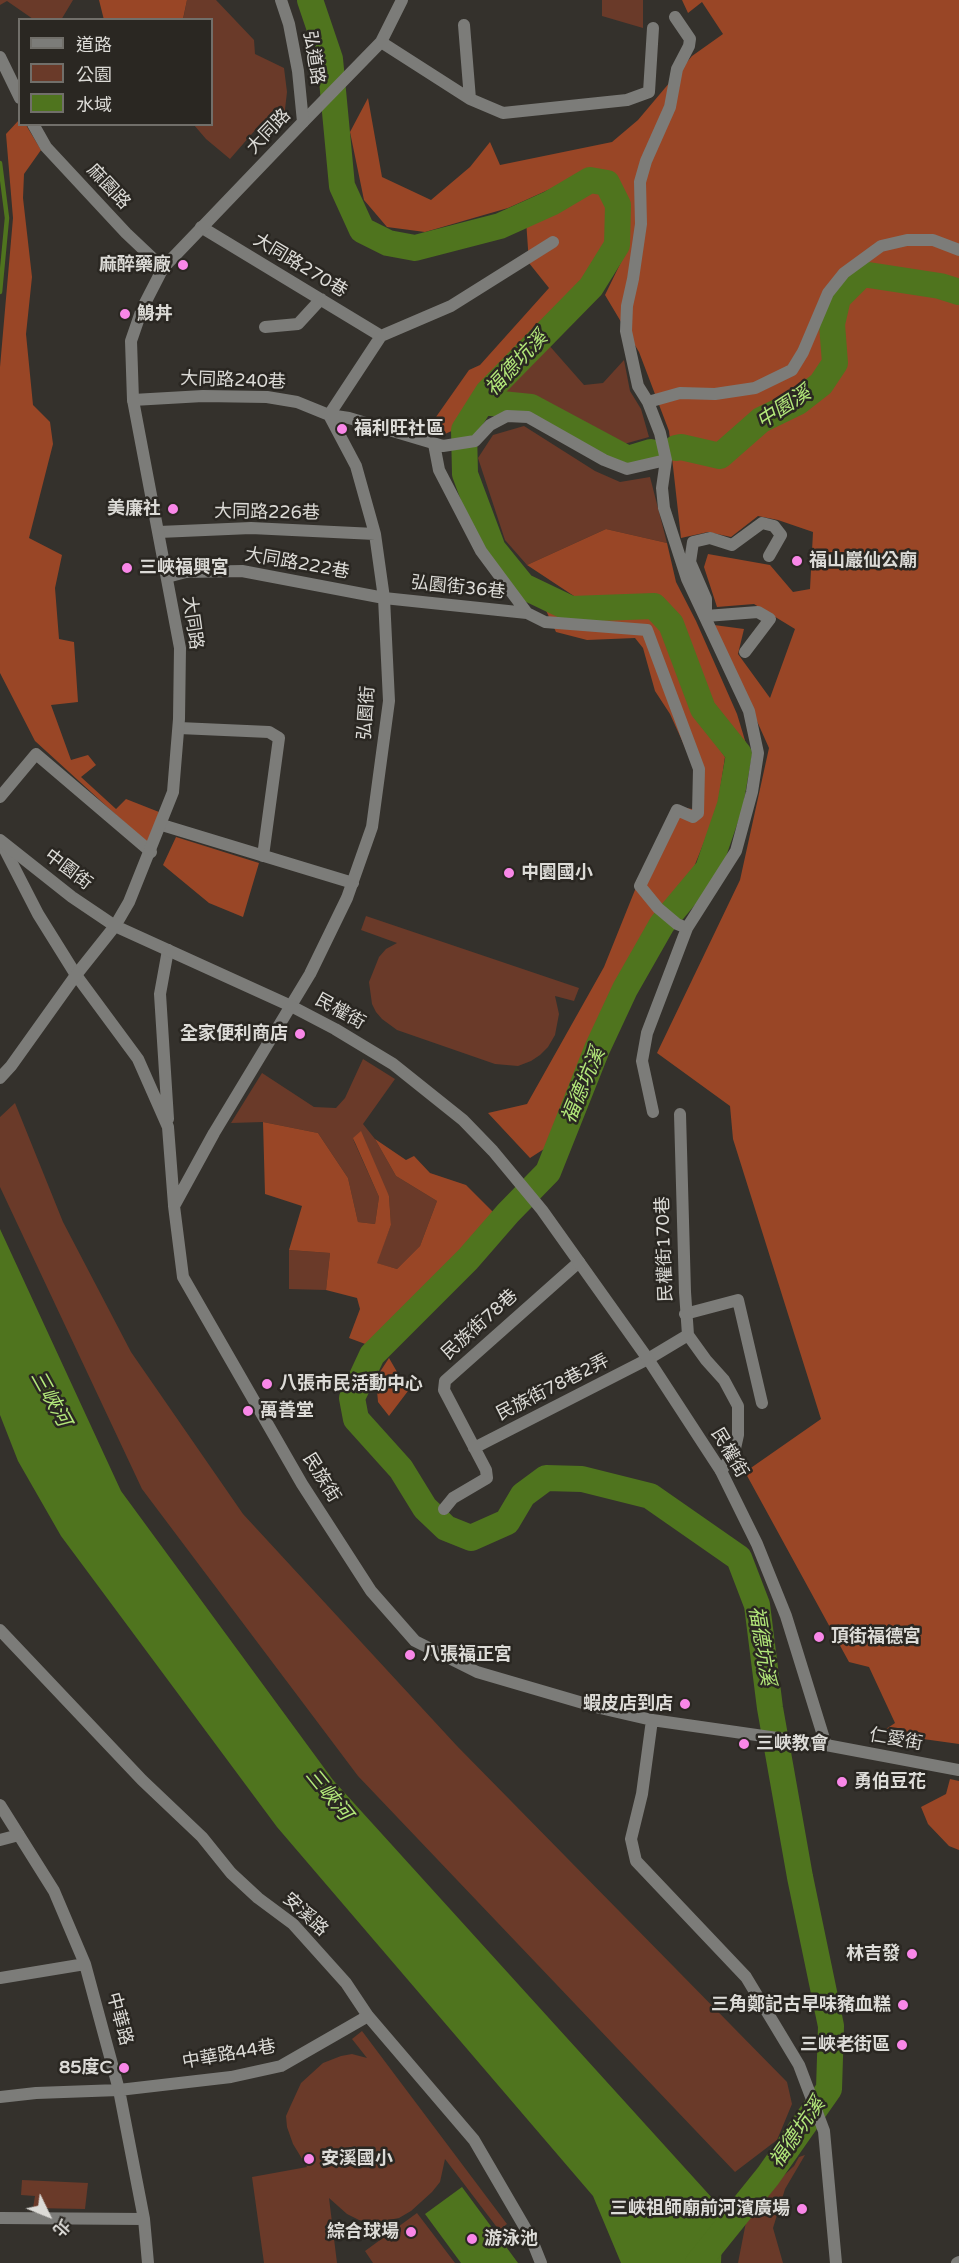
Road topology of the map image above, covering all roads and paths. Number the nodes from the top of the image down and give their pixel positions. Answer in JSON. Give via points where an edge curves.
{"nodes":[{"id":1,"x":281,"y":0,"type":"edge"},
{"id":2,"x":402,"y":0,"type":"edge"},
{"id":3,"x":675,"y":17,"type":"dead end"},
{"id":4,"x":464,"y":25,"type":"dead end"},
{"id":5,"x":653,"y":28,"type":"dead end"},
{"id":6,"x":381,"y":42,"type":"junction"},
{"id":7,"x":0,"y":57,"type":"edge"},
{"id":8,"x":18,"y":95,"type":"edge"},
{"id":9,"x":470,"y":99,"type":"junction"},
{"id":10,"x":303,"y":123,"type":"junction"},
{"id":11,"x":34,"y":126,"type":"edge"},
{"id":12,"x":201,"y":228,"type":"junction"},
{"id":13,"x":553,"y":242,"type":"dead end"},
{"id":14,"x":959,"y":250,"type":"edge"},
{"id":15,"x":163,"y":268,"type":"junction"},
{"id":16,"x":321,"y":298,"type":"junction"},
{"id":17,"x":265,"y":327,"type":"dead end"},
{"id":18,"x":381,"y":336,"type":"junction"},
{"id":19,"x":133,"y":400,"type":"junction"},
{"id":20,"x":648,"y":402,"type":"junction"},
{"id":21,"x":329,"y":415,"type":"junction"},
{"id":22,"x":439,"y":445,"type":"junction"},
{"id":23,"x":666,"y":460,"type":"junction"},
{"id":24,"x":159,"y":532,"type":"junction"},
{"id":25,"x":375,"y":534,"type":"junction"},
{"id":26,"x":770,"y":556,"type":"dead end"},
{"id":27,"x":167,"y":577,"type":"junction"},
{"id":28,"x":384,"y":598,"type":"junction"},
{"id":29,"x":527,"y":613,"type":"junction"},
{"id":30,"x":706,"y":616,"type":"junction"},
{"id":31,"x":745,"y":651,"type":"dead end"},
{"id":32,"x":178,"y":728,"type":"junction"},
{"id":33,"x":0,"y":797,"type":"edge"},
{"id":34,"x":162,"y":825,"type":"junction"},
{"id":35,"x":1,"y":841,"type":"edge"},
{"id":36,"x":151,"y":852,"type":"junction"},
{"id":37,"x":263,"y":856,"type":"junction"},
{"id":38,"x":353,"y":883,"type":"junction"},
{"id":39,"x":115,"y":926,"type":"junction"},
{"id":40,"x":682,"y":926,"type":"junction"},
{"id":41,"x":168,"y":950,"type":"junction"},
{"id":42,"x":76,"y":975,"type":"junction"},
{"id":43,"x":291,"y":1006,"type":"junction"},
{"id":44,"x":0,"y":1078,"type":"edge"},
{"id":45,"x":653,"y":1112,"type":"dead end"},
{"id":46,"x":680,"y":1114,"type":"dead end"},
{"id":47,"x":168,"y":1127,"type":"junction"},
{"id":48,"x":174,"y":1206,"type":"junction"},
{"id":49,"x":579,"y":1262,"type":"junction"},
{"id":50,"x":686,"y":1314,"type":"junction"},
{"id":51,"x":688,"y":1335,"type":"junction"},
{"id":52,"x":648,"y":1359,"type":"junction"},
{"id":53,"x":762,"y":1403,"type":"dead end"},
{"id":54,"x":474,"y":1448,"type":"junction"},
{"id":55,"x":721,"y":1471,"type":"junction"},
{"id":56,"x":444,"y":1509,"type":"dead end"},
{"id":57,"x":0,"y":1630,"type":"edge"},
{"id":58,"x":652,"y":1720,"type":"junction"},
{"id":59,"x":797,"y":1740,"type":"joint"},
{"id":60,"x":826,"y":1745,"type":"junction"},
{"id":61,"x":959,"y":1770,"type":"edge"},
{"id":62,"x":0,"y":1804,"type":"edge"},
{"id":63,"x":19,"y":1835,"type":"junction"},
{"id":64,"x":0,"y":1840,"type":"edge"},
{"id":65,"x":85,"y":1964,"type":"junction"},
{"id":66,"x":0,"y":1978,"type":"edge"},
{"id":67,"x":368,"y":2016,"type":"junction"},
{"id":68,"x":119,"y":2090,"type":"junction"},
{"id":69,"x":0,"y":2097,"type":"edge"},
{"id":70,"x":0,"y":2218,"type":"edge"},
{"id":71,"x":144,"y":2219,"type":"junction"},
{"id":72,"x":838,"y":2262,"type":"edge"},
{"id":73,"x":148,"y":2263,"type":"edge"},
{"id":74,"x":541,"y":2263,"type":"edge"}],
"edges":[{"from":1,"to":10,"type":"street","name":"弘道路","via":[[298,71]]},
{"from":2,"to":6,"type":"street"},
{"from":3,"to":20,"type":"street","via":[[690,39],[689,46],[677,69],[670,107],[640,182],[640,232],[627,306],[626,332],[638,386]]},
{"from":4,"to":9,"type":"street"},
{"from":5,"to":9,"type":"street","via":[[649,92],[627,100],[503,113]]},
{"from":6,"to":9,"type":"street"},
{"from":6,"to":10,"type":"street","name":"大同路"},
{"from":7,"to":8,"type":"street"},
{"from":10,"to":12,"type":"street","name":"大同路"},
{"from":11,"to":15,"type":"street","name":"麻園路","via":[[46,147]]},
{"from":12,"to":15,"type":"street","name":"大同路"},
{"from":12,"to":16,"type":"street","name":"大同路270巷"},
{"from":13,"to":18,"type":"street","via":[[451,306]]},
{"from":14,"to":20,"type":"street","via":[[933,240],[880,246],[844,273],[828,293],[792,370],[755,388],[715,394],[680,393]]},
{"from":15,"to":19,"type":"street","name":"大同路","via":[[131,341]]},
{"from":16,"to":17,"type":"street","via":[[298,324]]},
{"from":16,"to":18,"type":"street","name":"大同路270巷"},
{"from":18,"to":21,"type":"street"},
{"from":19,"to":21,"type":"street","name":"大同路240巷","via":[[267,397],[297,402]]},
{"from":19,"to":24,"type":"street","name":"大同路"},
{"from":20,"to":23,"type":"street"},
{"from":21,"to":22,"type":"street","name":"大同路240巷"},
{"from":21,"to":25,"type":"street","name":"弘園街","via":[[356,466]]},
{"from":22,"to":23,"type":"street","via":[[475,441],[490,425],[507,416],[528,417],[627,469]]},
{"from":22,"to":29,"type":"street","via":[[440,470],[481,551]]},
{"from":23,"to":30,"type":"street","via":[[664,508],[687,579]]},
{"from":24,"to":25,"type":"street","name":"大同路226巷","via":[[251,528]]},
{"from":24,"to":27,"type":"street","name":"大同路"},
{"from":25,"to":28,"type":"street","name":"弘園街"},
{"from":26,"to":30,"type":"street","via":[[781,536],[774,526],[762,524],[732,545],[710,538],[693,542],[690,562],[706,599]]},
{"from":27,"to":28,"type":"street","name":"大同路222巷","via":[[186,572],[242,571]]},
{"from":27,"to":32,"type":"street","name":"大同路","via":[[180,648]]},
{"from":28,"to":29,"type":"street","name":"弘園街36巷"},
{"from":28,"to":38,"type":"street","name":"弘園街","via":[[387,712],[372,827]]},
{"from":29,"to":40,"type":"street","name":"弘園街36巷","via":[[545,622],[647,630],[699,769],[698,813],[693,817],[677,810],[640,886],[658,908]]},
{"from":30,"to":31,"type":"street","via":[[758,612],[770,619]]},
{"from":30,"to":40,"type":"street","via":[[749,711],[758,753],[736,851]]},
{"from":32,"to":34,"type":"street","name":"大同路","via":[[173,792]]},
{"from":32,"to":37,"type":"street","via":[[269,732],[279,738]]},
{"from":33,"to":36,"type":"street","via":[[36,754]]},
{"from":34,"to":36,"type":"street","name":"大同路"},
{"from":34,"to":37,"type":"street"},
{"from":35,"to":39,"type":"street","name":"中園街"},
{"from":35,"to":42,"type":"street","via":[[38,914]]},
{"from":36,"to":39,"type":"street","name":"大同路"},
{"from":37,"to":38,"type":"street"},
{"from":38,"to":43,"type":"street","name":"弘園街","via":[[310,975]]},
{"from":39,"to":41,"type":"street","name":"民權街"},
{"from":39,"to":42,"type":"street","name":"大同路"},
{"from":40,"to":45,"type":"street","via":[[647,1033],[642,1061]]},
{"from":41,"to":43,"type":"street","name":"民權街"},
{"from":41,"to":47,"type":"street","name":"民族街","via":[[160,994]]},
{"from":42,"to":44,"type":"street","name":"大同路"},
{"from":42,"to":47,"type":"street","via":[[138,1059]]},
{"from":43,"to":48,"type":"street"},
{"from":43,"to":49,"type":"street","name":"民權街","via":[[393,1064],[463,1120],[542,1210]]},
{"from":46,"to":50,"type":"street","name":"民權街170巷"},
{"from":47,"to":48,"type":"street","name":"民族街"},
{"from":48,"to":58,"type":"street","name":"民族街","via":[[183,1277],[302,1484],[364,1582],[415,1641],[477,1672]]},
{"from":49,"to":52,"type":"street","name":"民權街"},
{"from":49,"to":54,"type":"street","name":"民族街78巷","via":[[446,1381],[444,1390]]},
{"from":50,"to":51,"type":"street","name":"民權街170巷"},
{"from":50,"to":53,"type":"street","via":[[738,1300]]},
{"from":51,"to":52,"type":"street"},
{"from":51,"to":55,"type":"street","via":[[738,1406],[734,1454]]},
{"from":52,"to":54,"type":"street","name":"民族街78巷2弄"},
{"from":52,"to":55,"type":"street","name":"民權街"},
{"from":54,"to":56,"type":"street","name":"民族街78巷","via":[[487,1478],[453,1498]]},
{"from":55,"to":60,"type":"street","name":"民權街","via":[[786,1616]]},
{"from":57,"to":67,"type":"street","name":"安溪路","via":[[142,1780],[202,1837],[231,1873],[293,1924],[346,1983]]},
{"from":58,"to":59,"type":"street","name":"民族街"},
{"from":58,"to":72,"type":"street","via":[[642,1794],[631,1839],[636,1861],[746,1977],[793,2055],[824,2131]]},
{"from":59,"to":60,"type":"street","name":"仁愛街"},
{"from":60,"to":61,"type":"street","name":"仁愛街"},
{"from":62,"to":63,"type":"street","name":"中華路"},
{"from":63,"to":64,"type":"street"},
{"from":63,"to":65,"type":"street","name":"中華路","via":[[54,1891]]},
{"from":65,"to":66,"type":"street"},
{"from":65,"to":68,"type":"street","name":"中華路"},
{"from":67,"to":68,"type":"street","name":"中華路44巷","via":[[281,2066],[231,2077]]},
{"from":67,"to":74,"type":"street","name":"安溪路","via":[[474,2140],[531,2238]]},
{"from":68,"to":69,"type":"street","name":"中華路44巷"},
{"from":68,"to":71,"type":"street","name":"中華路"},
{"from":70,"to":71,"type":"street"},
{"from":71,"to":73,"type":"street","name":"中華路"}]}
